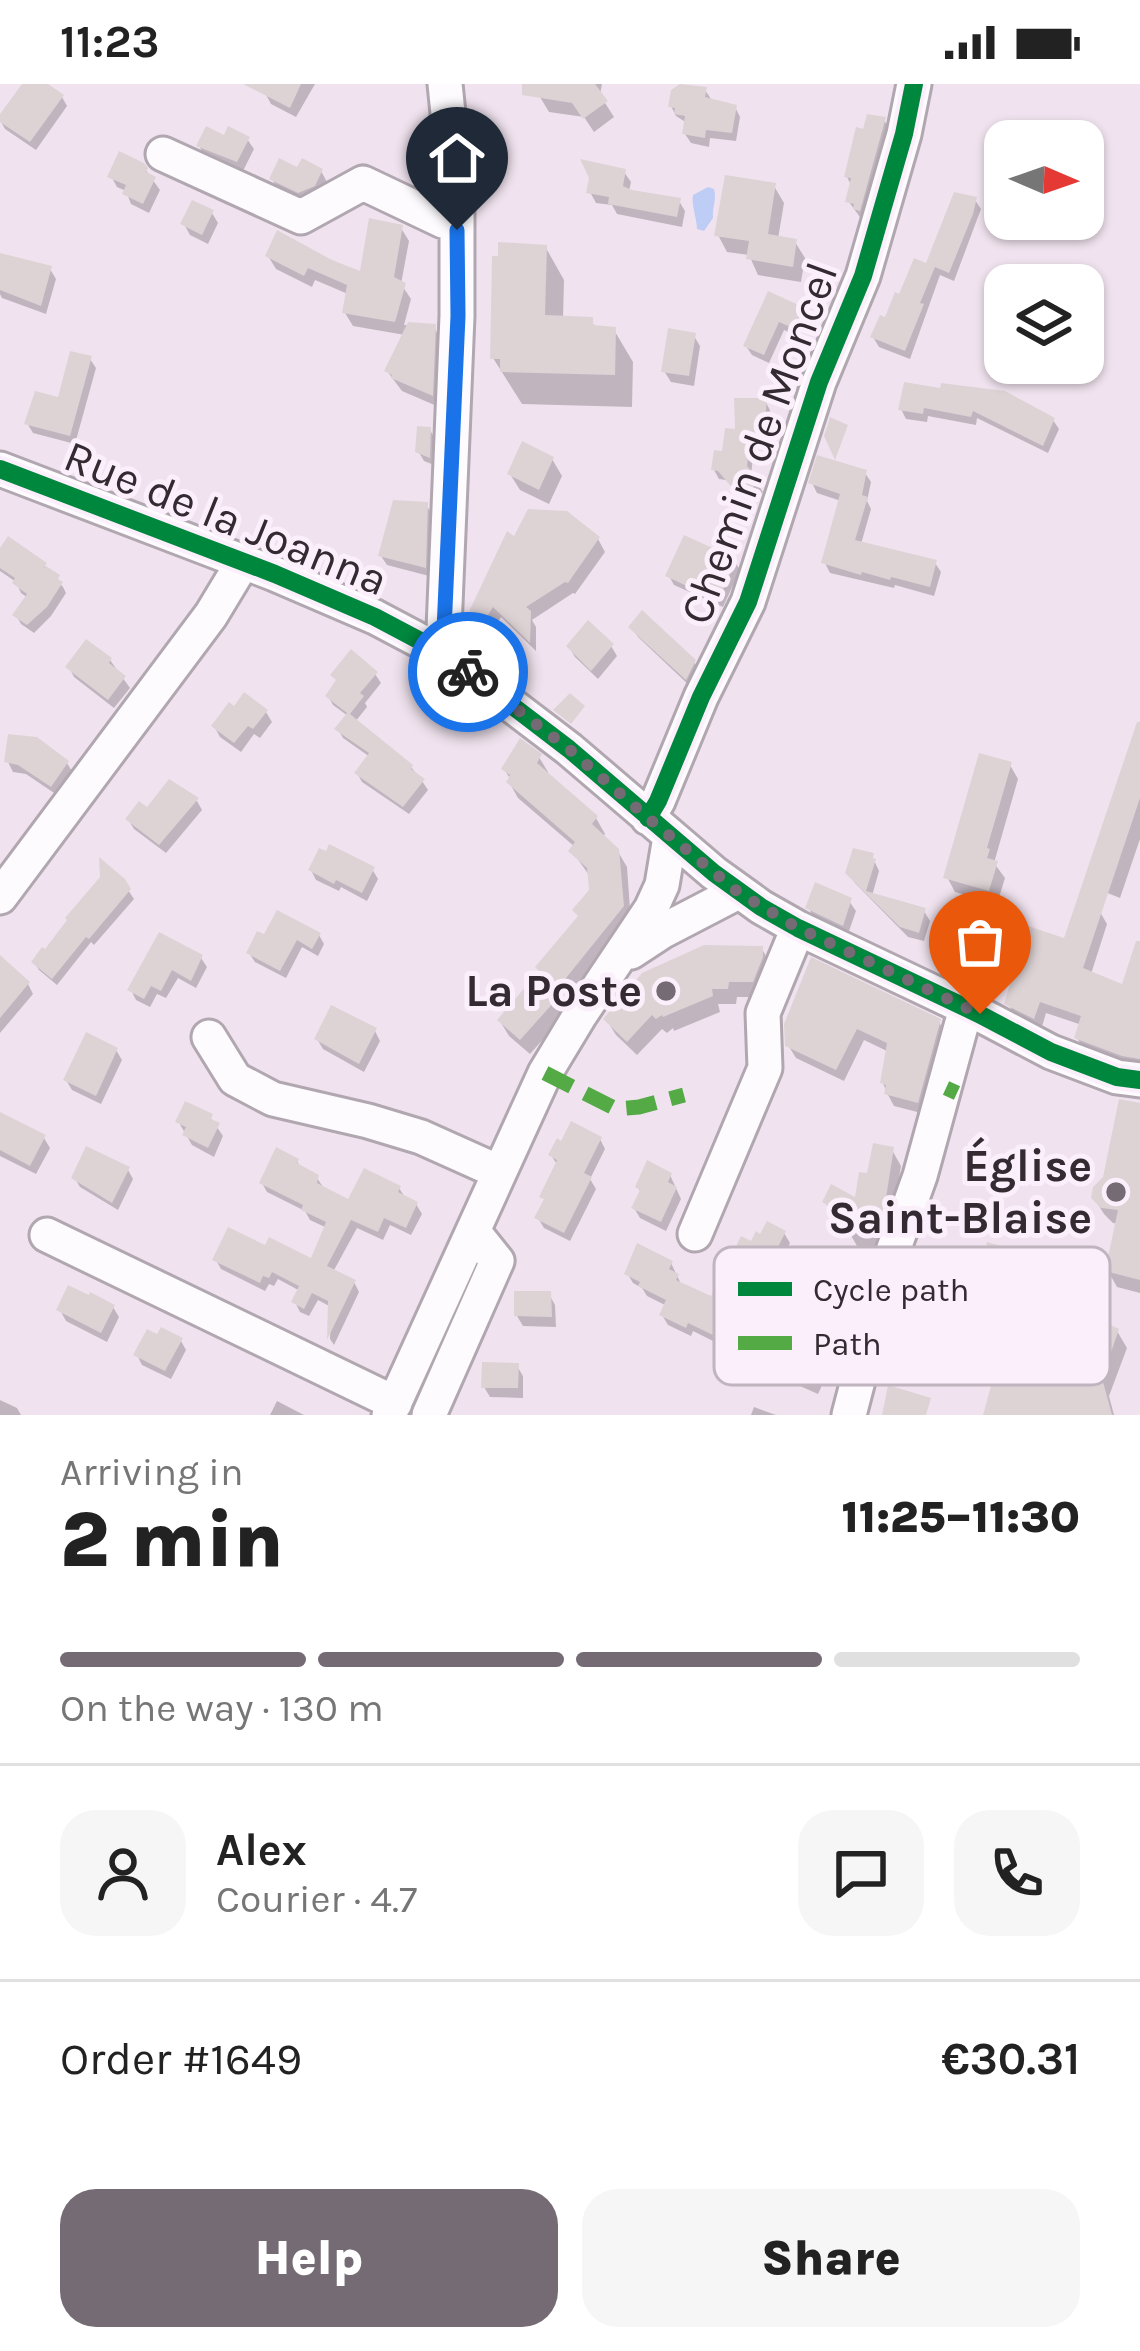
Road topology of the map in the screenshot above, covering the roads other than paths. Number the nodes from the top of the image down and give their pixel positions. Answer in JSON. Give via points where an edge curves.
{"nodes":[{"id":1,"x":445,"y":84,"type":"edge"},
{"id":2,"x":914,"y":84,"type":"edge"},
{"id":3,"x":163,"y":154,"type":"dead end"},
{"id":4,"x":457,"y":223,"type":"junction"},
{"id":5,"x":0,"y":469,"type":"edge"},
{"id":6,"x":243,"y":562,"type":"junction"},
{"id":7,"x":443,"y":653,"type":"junction"},
{"id":8,"x":659,"y":828,"type":"junction"},
{"id":9,"x":726,"y":882,"type":"junction"},
{"id":10,"x":0,"y":897,"type":"edge"},
{"id":11,"x":650,"y":909,"type":"junction"},
{"id":12,"x":798,"y":928,"type":"junction"},
{"id":13,"x":619,"y":960,"type":"junction"},
{"id":14,"x":966,"y":1008,"type":"junction"},
{"id":15,"x":209,"y":1037,"type":"dead end"},
{"id":16,"x":1140,"y":1080,"type":"edge"},
{"id":17,"x":499,"y":1172,"type":"junction"},
{"id":18,"x":472,"y":1231,"type":"junction"},
{"id":19,"x":695,"y":1234,"type":"dead end"},
{"id":20,"x":46,"y":1235,"type":"dead end"},
{"id":21,"x":894,"y":1247,"type":"edge"},
{"id":22,"x":857,"y":1385,"type":"edge"},
{"id":23,"x":392,"y":1409,"type":"edge"},
{"id":24,"x":430,"y":1415,"type":"edge"},
{"id":25,"x":849,"y":1415,"type":"edge"}],
"edges":[{"from":1,"to":4,"type":"street"},
{"from":2,"to":8,"type":"street","name":"Chemin de Moncel","via":[[863,276],[819,382],[748,602],[658,801]]},
{"from":3,"to":4,"type":"street","via":[[301,217],[363,183]]},
{"from":4,"to":7,"type":"street"},
{"from":5,"to":6,"type":"street","name":"Rue de la Joanna"},
{"from":6,"to":7,"type":"street","name":"Rue de la Joanna"},
{"from":6,"to":10,"type":"street"},
{"from":7,"to":8,"type":"street","name":"Rue de la Joanna"},
{"from":8,"to":9,"type":"street","name":"Rue de la Joanna"},
{"from":8,"to":11,"type":"street","name":"Chemin de Moncel","via":[[662,885]]},
{"from":9,"to":11,"type":"street","via":[[690,879]]},
{"from":9,"to":12,"type":"street","name":"Rue de la Joanna"},
{"from":9,"to":13,"type":"street"},
{"from":11,"to":13,"type":"street"},
{"from":12,"to":14,"type":"street","name":"Rue de la Joanna"},
{"from":12,"to":19,"type":"street","via":[[763,1012],[764,1068]]},
{"from":13,"to":17,"type":"street","via":[[545,1073]]},
{"from":14,"to":16,"type":"street","name":"Rue de la Joanna","via":[[1051,1052]]},
{"from":14,"to":21,"type":"street","via":[[951,1091]]},
{"from":15,"to":17,"type":"street","via":[[235,1079],[273,1099],[421,1137]]},
{"from":17,"to":18,"type":"street"},
{"from":18,"to":23,"type":"street"},
{"from":18,"to":24,"type":"street","via":[[497,1261]]},
{"from":20,"to":23,"type":"street"},
{"from":22,"to":25,"type":"street"}]}
